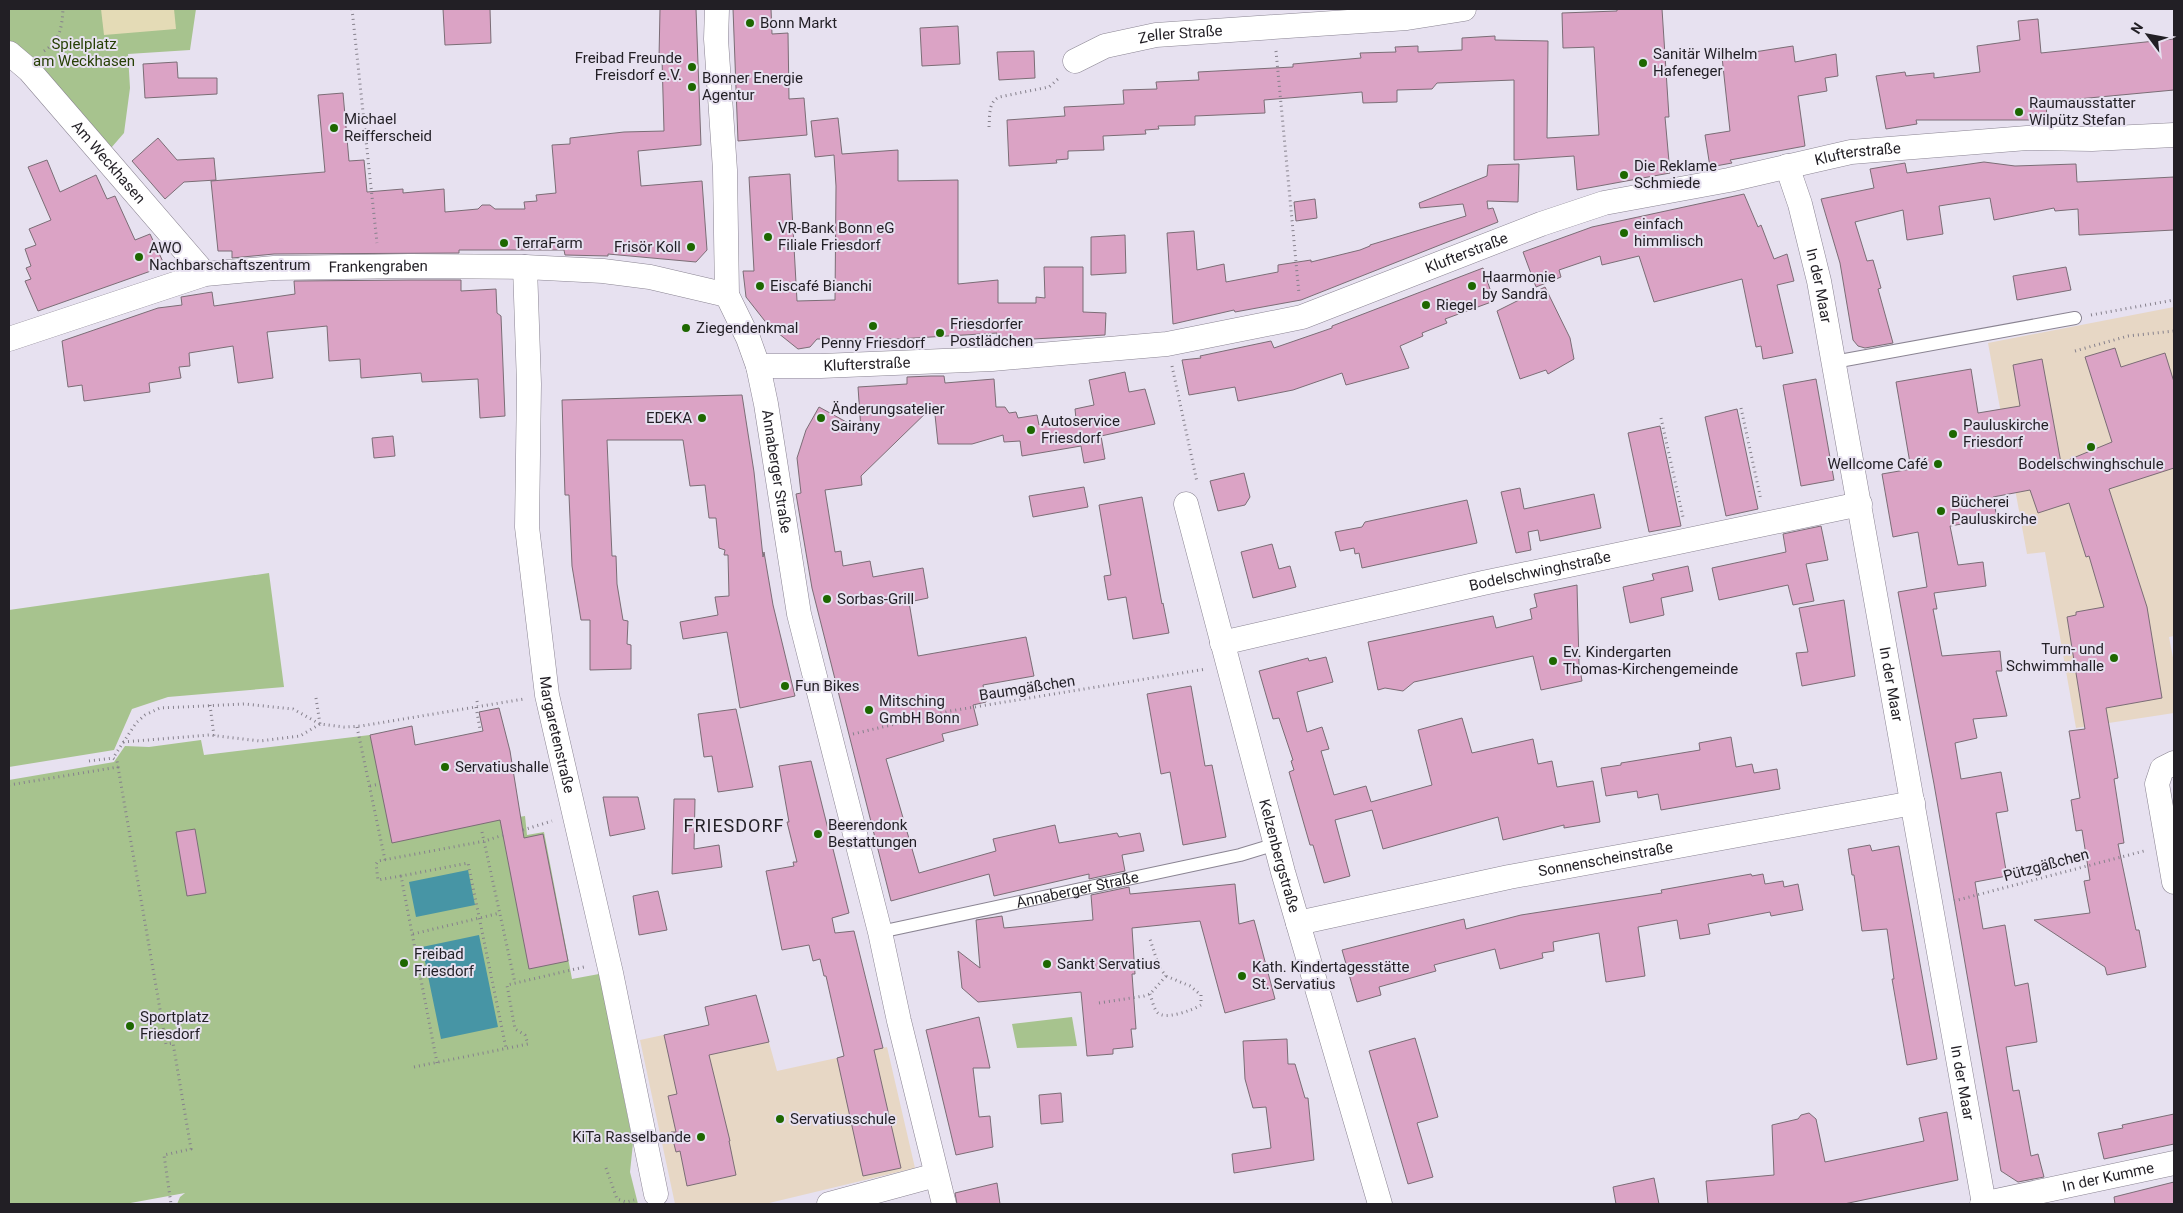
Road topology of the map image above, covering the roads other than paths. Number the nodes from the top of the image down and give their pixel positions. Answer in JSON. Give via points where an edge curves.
{"nodes":[{"id":1,"x":717,"y":9,"type":"edge"},
{"id":2,"x":1464,"y":9,"type":"edge"},
{"id":3,"x":1284,"y":21,"type":"edge"},
{"id":4,"x":15,"y":59,"type":"edge"},
{"id":5,"x":1075,"y":61,"type":"road end"},
{"id":6,"x":2174,"y":135,"type":"edge"},
{"id":7,"x":1787,"y":166,"type":"junction"},
{"id":8,"x":525,"y":267,"type":"junction"},
{"id":9,"x":205,"y":274,"type":"junction"},
{"id":10,"x":727,"y":295,"type":"junction"},
{"id":11,"x":2075,"y":318,"type":"road end"},
{"id":12,"x":9,"y":339,"type":"edge"},
{"id":13,"x":1834,"y":362,"type":"junction"},
{"id":14,"x":758,"y":366,"type":"junction"},
{"id":15,"x":1186,"y":504,"type":"road end"},
{"id":16,"x":1860,"y":504,"type":"junction"},
{"id":17,"x":1222,"y":642,"type":"junction"},
{"id":18,"x":2174,"y":763,"type":"edge"},
{"id":19,"x":1913,"y":803,"type":"junction"},
{"id":20,"x":1276,"y":844,"type":"junction"},
{"id":21,"x":2174,"y":882,"type":"edge"},
{"id":22,"x":1298,"y":923,"type":"junction"},
{"id":23,"x":880,"y":932,"type":"junction"},
{"id":24,"x":2174,"y":1163,"type":"edge"},
{"id":25,"x":936,"y":1175,"type":"junction"},
{"id":26,"x":656,"y":1194,"type":"road end"},
{"id":27,"x":829,"y":1204,"type":"edge"},
{"id":28,"x":944,"y":1204,"type":"edge"},
{"id":29,"x":1380,"y":1204,"type":"edge"},
{"id":30,"x":1983,"y":1204,"type":"edge"}],
"edges":[{"from":1,"to":10,"type":"street","name":"Annaberger Straße"},
{"from":2,"to":3,"type":"street","name":"Zeller Straße","via":[[1407,18]]},
{"from":3,"to":5,"type":"street","name":"Zeller Straße","via":[[1156,35],[1105,46]]},
{"from":4,"to":9,"type":"street","name":"Am Weckhasen"},
{"from":6,"to":7,"type":"street","name":"Klufterstraße","via":[[2027,138],[1924,145],[1851,152]]},
{"from":7,"to":13,"type":"street","name":"In der Maar","via":[[1819,281]]},
{"from":7,"to":14,"type":"street","name":"Klufterstraße","via":[[1604,203],[1541,224],[1302,317],[1167,344],[1013,357]]},
{"from":8,"to":9,"type":"street","name":"Frankengraben","via":[[274,268]]},
{"from":8,"to":10,"type":"street","name":"Frankengraben","via":[[603,271]]},
{"from":8,"to":26,"type":"street","name":"Margaretenstraße","via":[[529,384],[527,527],[547,695],[633,1075]]},
{"from":9,"to":12,"type":"street","name":"Frankengraben"},
{"from":10,"to":14,"type":"street","name":"Annaberger Straße"},
{"from":11,"to":13,"type":"lane"},
{"from":13,"to":16,"type":"street","name":"In der Maar"},
{"from":14,"to":23,"type":"street","name":"Annaberger Straße","via":[[799,614]]},
{"from":15,"to":17,"type":"street","name":"Kelzenbergstraße"},
{"from":16,"to":17,"type":"street","name":"Bodelschwinghstraße"},
{"from":16,"to":19,"type":"street","name":"In der Maar"},
{"from":17,"to":20,"type":"street","name":"Kelzenbergstraße"},
{"from":18,"to":21,"type":"street","via":[[2162,769],[2157,784]]},
{"from":19,"to":22,"type":"street","name":"Sonnenscheinstraße","via":[[1509,877]]},
{"from":19,"to":30,"type":"street","name":"In der Maar"},
{"from":20,"to":22,"type":"street","name":"Kelzenbergstraße"},
{"from":20,"to":23,"type":"lane","name":"Annaberger Straße","via":[[1240,855]]},
{"from":22,"to":29,"type":"street","name":"Kelzenbergstraße"},
{"from":23,"to":25,"type":"street","name":"Annaberger Straße"},
{"from":24,"to":30,"type":"street","name":"In der Kumme"},
{"from":25,"to":27,"type":"street"},
{"from":25,"to":28,"type":"street","name":"Annaberger Straße"}]}
